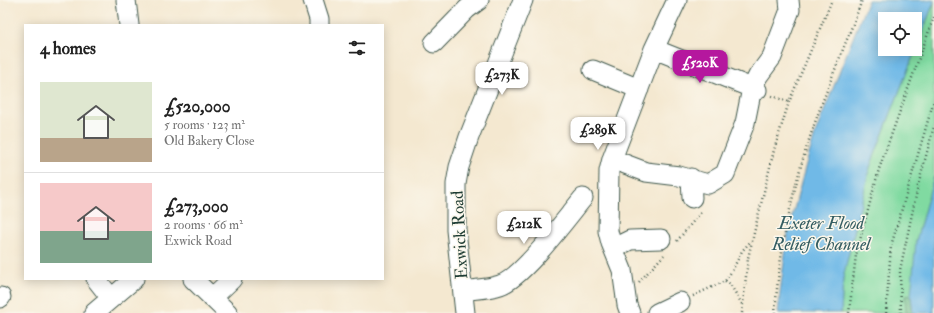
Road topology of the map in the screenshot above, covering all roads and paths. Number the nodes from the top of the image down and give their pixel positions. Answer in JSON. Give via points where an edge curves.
{"nodes":[{"id":1,"x":126,"y":0,"type":"edge"},
{"id":2,"x":313,"y":0,"type":"edge"},
{"id":3,"x":479,"y":0,"type":"edge"},
{"id":4,"x":523,"y":0,"type":"edge"},
{"id":5,"x":677,"y":0,"type":"edge"},
{"id":6,"x":789,"y":0,"type":"edge"},
{"id":7,"x":832,"y":0,"type":"edge"},
{"id":8,"x":862,"y":0,"type":"edge"},
{"id":9,"x":934,"y":17,"type":"edge"},
{"id":10,"x":129,"y":24,"type":"edge"},
{"id":11,"x":319,"y":24,"type":"edge"},
{"id":12,"x":434,"y":43,"type":"dead end"},
{"id":13,"x":654,"y":49,"type":"junction"},
{"id":14,"x":593,"y":70,"type":"dead end"},
{"id":15,"x":639,"y":89,"type":"junction"},
{"id":16,"x":754,"y":89,"type":"junction"},
{"id":17,"x":934,"y":100,"type":"edge"},
{"id":18,"x":934,"y":126,"type":"edge"},
{"id":19,"x":612,"y":159,"type":"junction"},
{"id":20,"x":691,"y":178,"type":"junction"},
{"id":21,"x":583,"y":198,"type":"dead end"},
{"id":22,"x":692,"y":198,"type":"dead end"},
{"id":23,"x":661,"y":239,"type":"dead end"},
{"id":24,"x":752,"y":240,"type":"junction"},
{"id":25,"x":614,"y":248,"type":"junction"},
{"id":26,"x":97,"y":280,"type":"edge"},
{"id":27,"x":133,"y":280,"type":"edge"},
{"id":28,"x":194,"y":280,"type":"edge"},
{"id":29,"x":231,"y":280,"type":"edge"},
{"id":30,"x":725,"y":281,"type":"junction"},
{"id":31,"x":463,"y":291,"type":"junction"},
{"id":32,"x":111,"y":298,"type":"junction"},
{"id":33,"x":212,"y":298,"type":"junction"},
{"id":34,"x":680,"y":302,"type":"joint"},
{"id":35,"x":742,"y":305,"type":"junction"},
{"id":36,"x":94,"y":313,"type":"edge"},
{"id":37,"x":228,"y":313,"type":"edge"},
{"id":38,"x":465,"y":313,"type":"edge"},
{"id":39,"x":630,"y":313,"type":"edge"},
{"id":40,"x":657,"y":313,"type":"edge"},
{"id":41,"x":742,"y":313,"type":"edge"},
{"id":42,"x":775,"y":313,"type":"edge"},
{"id":43,"x":849,"y":313,"type":"edge"},
{"id":44,"x":886,"y":313,"type":"edge"},
{"id":45,"x":901,"y":313,"type":"edge"}],
"edges":[{"from":1,"to":10,"type":"street"},
{"from":2,"to":11,"type":"street"},
{"from":3,"to":12,"type":"street"},
{"from":4,"to":31,"type":"street","name":"Exwick Road","via":[[469,137],[458,173],[456,230]]},
{"from":5,"to":13,"type":"street"},
{"from":6,"to":16,"type":"street","via":[[790,10],[772,57],[758,76]]},
{"from":7,"to":24,"type":"path","via":[[780,129]]},
{"from":8,"to":42,"type":"path","via":[[812,132],[792,202],[784,237]]},
{"from":9,"to":43,"type":"path","via":[[879,169],[856,255]]},
{"from":13,"to":15,"type":"street"},
{"from":13,"to":16,"type":"street"},
{"from":14,"to":15,"type":"street"},
{"from":15,"to":19,"type":"street"},
{"from":16,"to":20,"type":"street","via":[[745,123],[725,174],[708,184]]},
{"from":17,"to":44,"type":"path","via":[[891,246]]},
{"from":18,"to":45,"type":"path","via":[[900,270]]},
{"from":19,"to":20,"type":"street","via":[[646,172]]},
{"from":19,"to":25,"type":"street","via":[[609,171],[608,231]]},
{"from":20,"to":22,"type":"street"},
{"from":21,"to":31,"type":"street","via":[[511,280],[500,285]]},
{"from":23,"to":25,"type":"street","via":[[630,240]]},
{"from":24,"to":30,"type":"path","via":[[742,251]]},
{"from":24,"to":35,"type":"path"},
{"from":25,"to":39,"type":"street","via":[[622,270]]},
{"from":26,"to":32,"type":"street"},
{"from":27,"to":32,"type":"street"},
{"from":28,"to":33,"type":"street"},
{"from":29,"to":33,"type":"street"},
{"from":30,"to":34,"type":"path"},
{"from":30,"to":35,"type":"path","via":[[730,284]]},
{"from":31,"to":38,"type":"street","name":"Exwick Road"},
{"from":32,"to":36,"type":"street"},
{"from":33,"to":37,"type":"street"},
{"from":34,"to":40,"type":"street"},
{"from":35,"to":41,"type":"path"}]}
